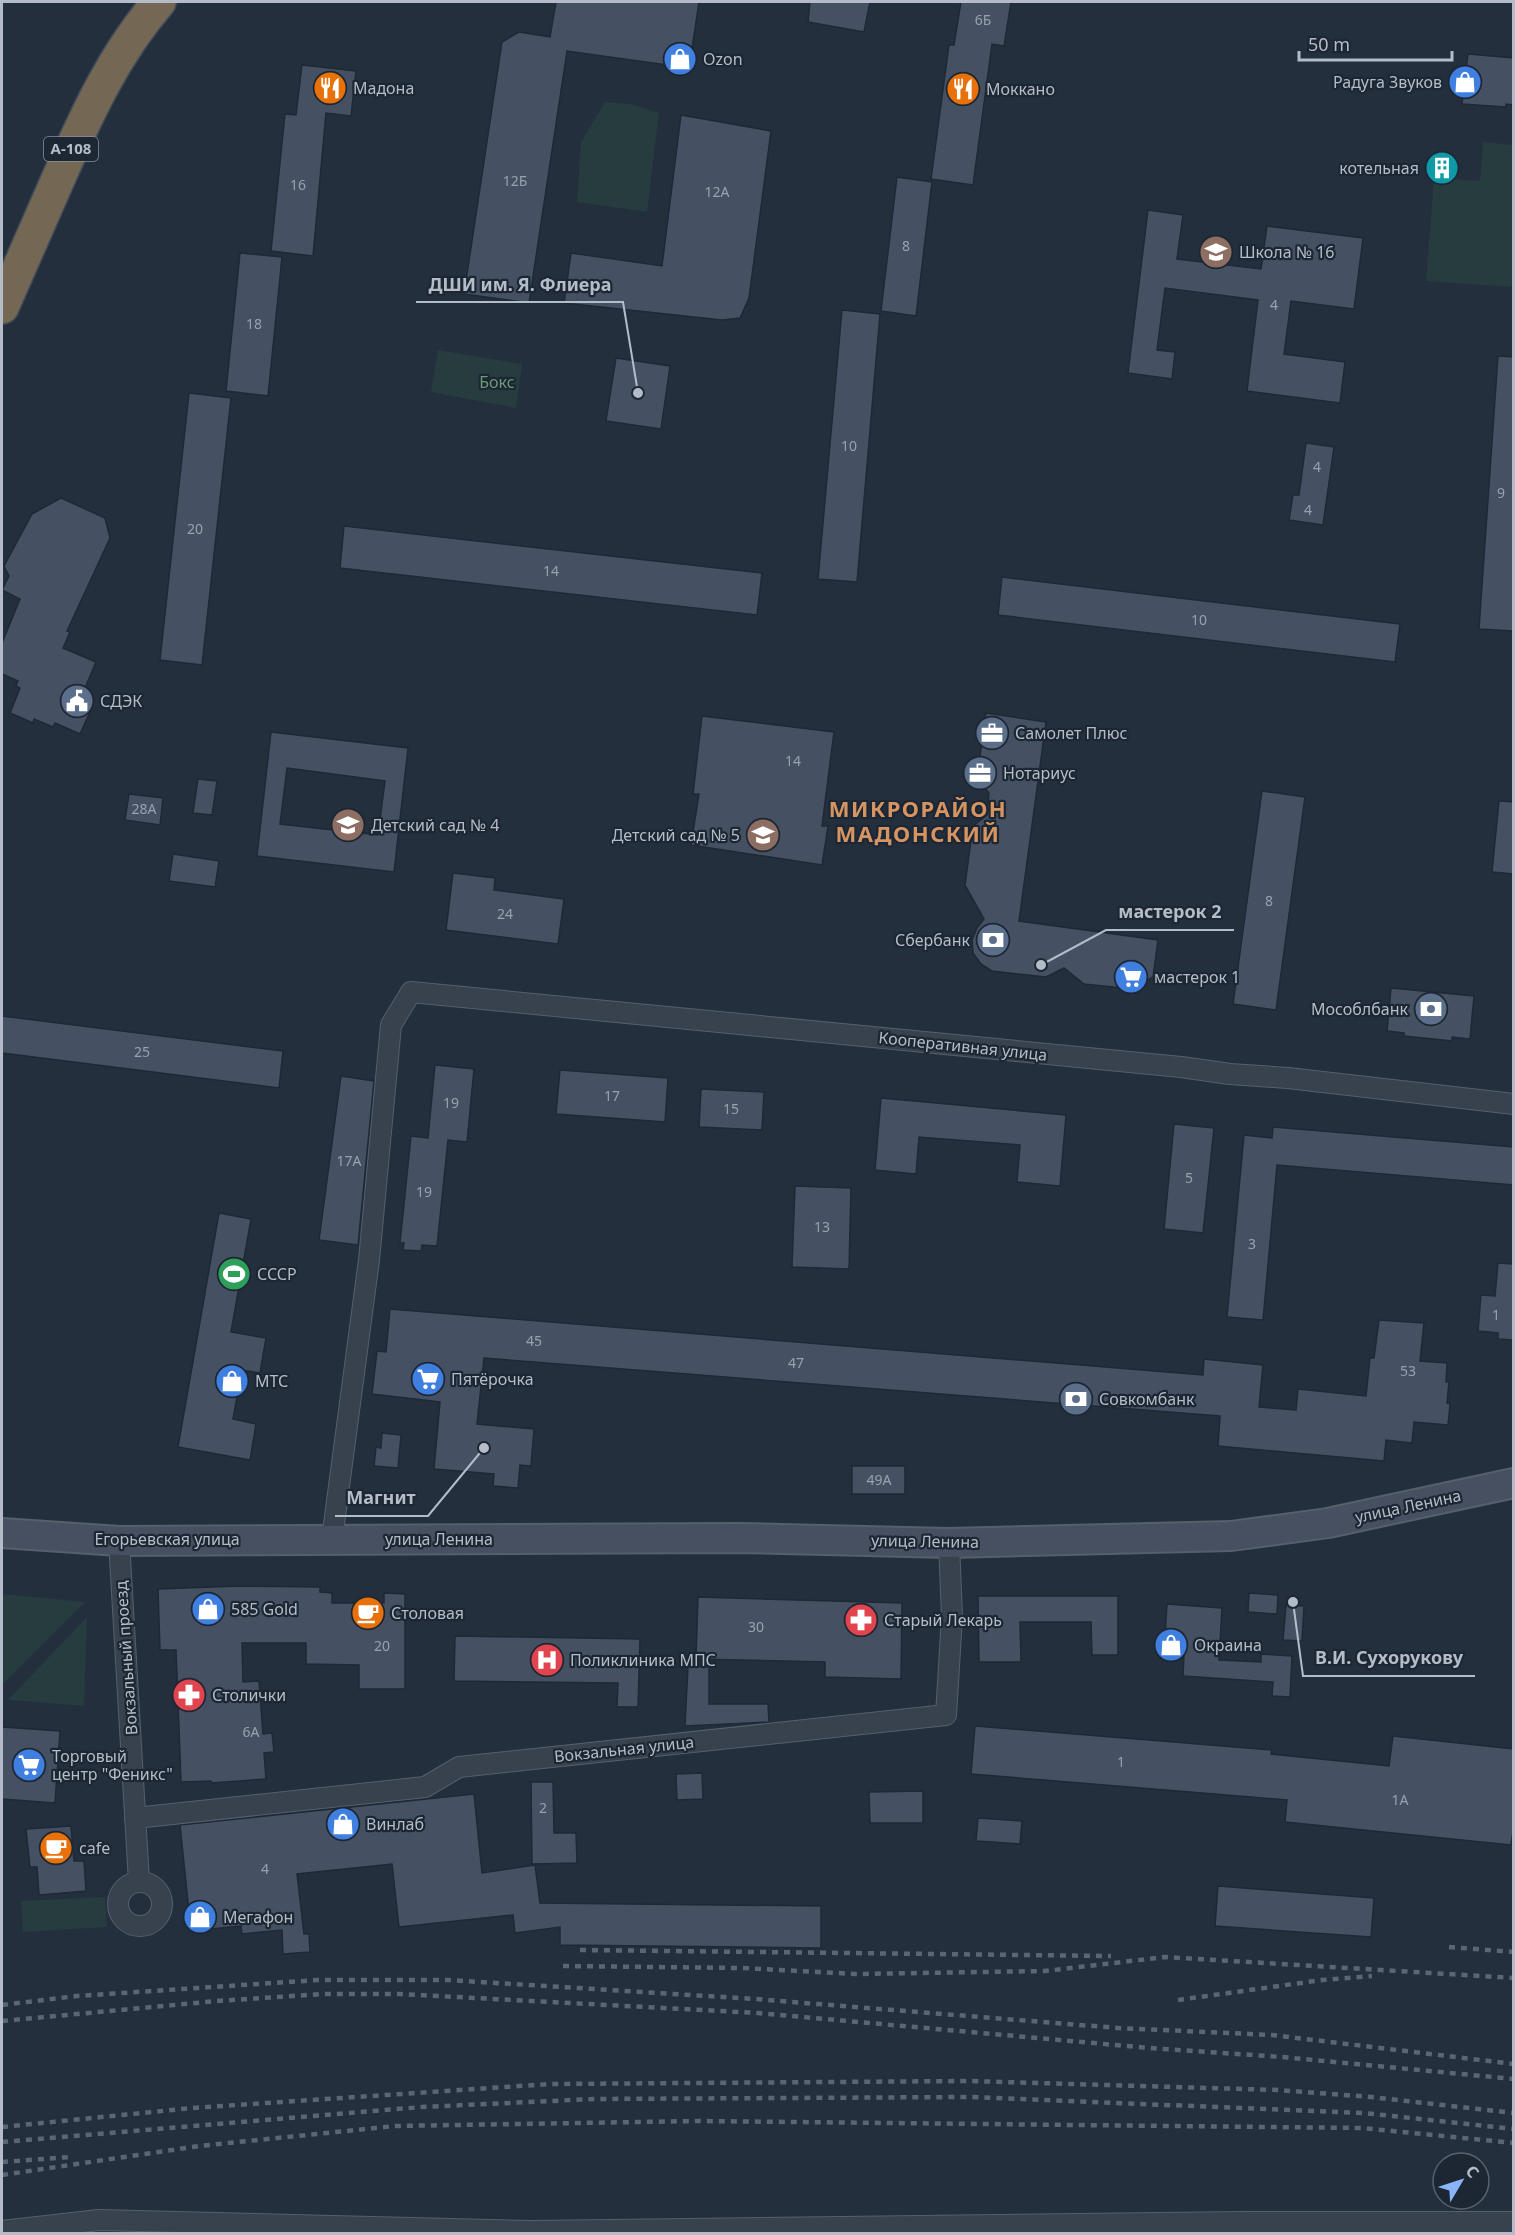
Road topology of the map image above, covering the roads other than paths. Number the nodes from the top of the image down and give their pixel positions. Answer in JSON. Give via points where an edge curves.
{"nodes":[{"id":1,"x":159,"y":2,"type":"edge"},
{"id":2,"x":2,"y":307,"type":"edge"},
{"id":3,"x":1514,"y":1104,"type":"edge"},
{"id":4,"x":1514,"y":1483,"type":"edge"},
{"id":5,"x":2,"y":1533,"type":"edge"},
{"id":6,"x":332,"y":1539,"type":"junction"},
{"id":7,"x":119,"y":1541,"type":"junction"},
{"id":8,"x":949,"y":1543,"type":"junction"},
{"id":9,"x":135,"y":1818,"type":"junction"},
{"id":10,"x":140,"y":1882,"type":"dead end"},
{"id":11,"x":1514,"y":2222,"type":"edge"},
{"id":12,"x":2,"y":2231,"type":"edge"}],
"edges":[{"from":1,"to":2,"type":"highway","number":"А-108","via":[[126,44],[95,99]]},
{"from":3,"to":6,"type":"street","name":"Кооперативная улица","via":[[1181,1067],[411,992],[391,1025],[369,1260]]},
{"from":4,"to":8,"type":"main road","name":"улица Ленина","via":[[1328,1523],[1231,1536]]},
{"from":5,"to":7,"type":"main road","name":"Егорьевская улица"},
{"from":6,"to":7,"type":"main road","name":"Егорьевская улица"},
{"from":6,"to":8,"type":"main road","name":"улица Ленина","via":[[738,1538]]},
{"from":7,"to":9,"type":"street","name":"Вокзальный проезд"},
{"from":8,"to":9,"type":"street","name":"Вокзальная улица","via":[[952,1617],[946,1715],[459,1767],[425,1787]]},
{"from":9,"to":10,"type":"street","name":"Вокзальный проезд"},
{"from":11,"to":12,"type":"street","via":[[532,2231],[99,2220]]}]}
